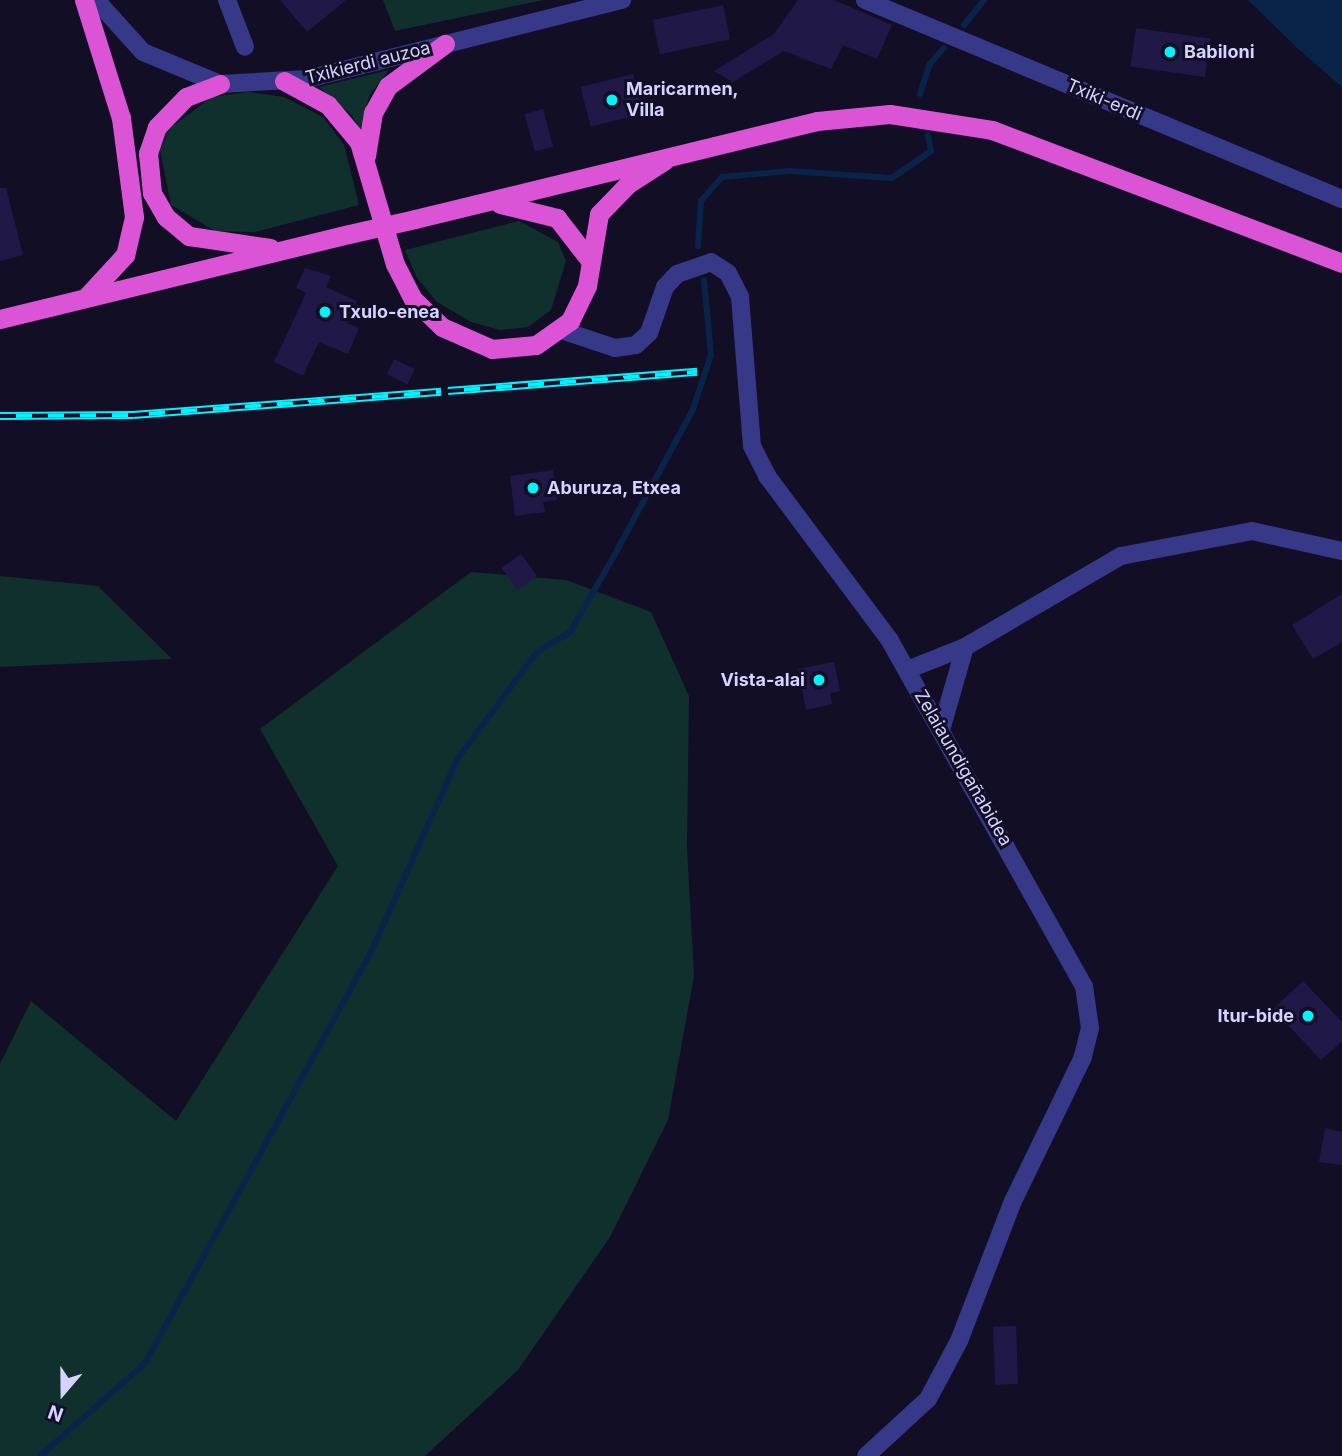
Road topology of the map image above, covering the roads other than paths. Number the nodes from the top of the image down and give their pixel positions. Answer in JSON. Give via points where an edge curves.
{"nodes":[{"id":1,"x":84,"y":0,"type":"edge"},
{"id":2,"x":96,"y":0,"type":"edge"},
{"id":3,"x":228,"y":0,"type":"edge"},
{"id":4,"x":622,"y":0,"type":"edge"},
{"id":5,"x":865,"y":0,"type":"edge"},
{"id":6,"x":444,"y":44,"type":"junction"},
{"id":7,"x":245,"y":47,"type":"dead end"},
{"id":8,"x":284,"y":81,"type":"junction"},
{"id":9,"x":220,"y":84,"type":"junction"},
{"id":10,"x":670,"y":156,"type":"junction"},
{"id":11,"x":366,"y":157,"type":"junction"},
{"id":12,"x":1342,"y":199,"type":"edge"},
{"id":13,"x":477,"y":203,"type":"junction"},
{"id":14,"x":289,"y":249,"type":"junction"},
{"id":15,"x":588,"y":258,"type":"junction"},
{"id":16,"x":1342,"y":263,"type":"edge"},
{"id":17,"x":84,"y":298,"type":"junction"},
{"id":18,"x":0,"y":319,"type":"edge"},
{"id":19,"x":561,"y":330,"type":"junction"},
{"id":20,"x":1342,"y":551,"type":"edge"},
{"id":21,"x":965,"y":647,"type":"junction"},
{"id":22,"x":907,"y":670,"type":"junction"},
{"id":23,"x":941,"y":730,"type":"junction"},
{"id":24,"x":866,"y":1456,"type":"edge"}],
"edges":[{"from":1,"to":17,"type":"highway","via":[[121,118],[134,217],[125,256]]},
{"from":2,"to":9,"type":"street","name":"Txikierdi auzoa","via":[[143,52]]},
{"from":3,"to":7,"type":"street"},
{"from":4,"to":6,"type":"street","name":"Txikierdi auzoa"},
{"from":5,"to":12,"type":"street","name":"Txiki-erdi"},
{"from":6,"to":8,"type":"street","name":"Txikierdi auzoa"},
{"from":6,"to":11,"type":"highway","via":[[388,86],[373,113]]},
{"from":8,"to":9,"type":"street","name":"Txikierdi auzoa"},
{"from":8,"to":11,"type":"highway","via":[[340,116]]},
{"from":9,"to":14,"type":"highway","via":[[186,97],[158,127],[148,153],[152,193],[166,218],[189,236]]},
{"from":10,"to":13,"type":"highway"},
{"from":10,"to":15,"type":"highway","via":[[611,198],[592,232]]},
{"from":10,"to":16,"type":"highway","via":[[839,118],[941,119],[1016,139]]},
{"from":11,"to":19,"type":"highway","via":[[395,264],[427,314],[459,337],[492,349],[522,349]]},
{"from":13,"to":14,"type":"highway","bridge":true},
{"from":13,"to":15,"type":"highway","via":[[547,212],[576,236]]},
{"from":14,"to":17,"type":"highway"},
{"from":15,"to":19,"type":"highway","via":[[583,299]]},
{"from":17,"to":18,"type":"highway"},
{"from":19,"to":22,"type":"street","name":"Zelaiaundigañabidea","via":[[615,348],[636,345],[649,332],[665,287],[677,274],[711,262],[729,273],[740,297],[752,446]]},
{"from":20,"to":21,"type":"street","via":[[1252,531],[1121,556]]},
{"from":21,"to":22,"type":"street"},
{"from":21,"to":23,"type":"street"},
{"from":22,"to":23,"type":"street","name":"Zelaiaundigañabidea"},
{"from":23,"to":24,"type":"street","name":"Zelaiaundigañabidea","via":[[1068,951],[1084,986],[1090,1028],[1083,1057],[1013,1201],[960,1341],[928,1399]]}]}
